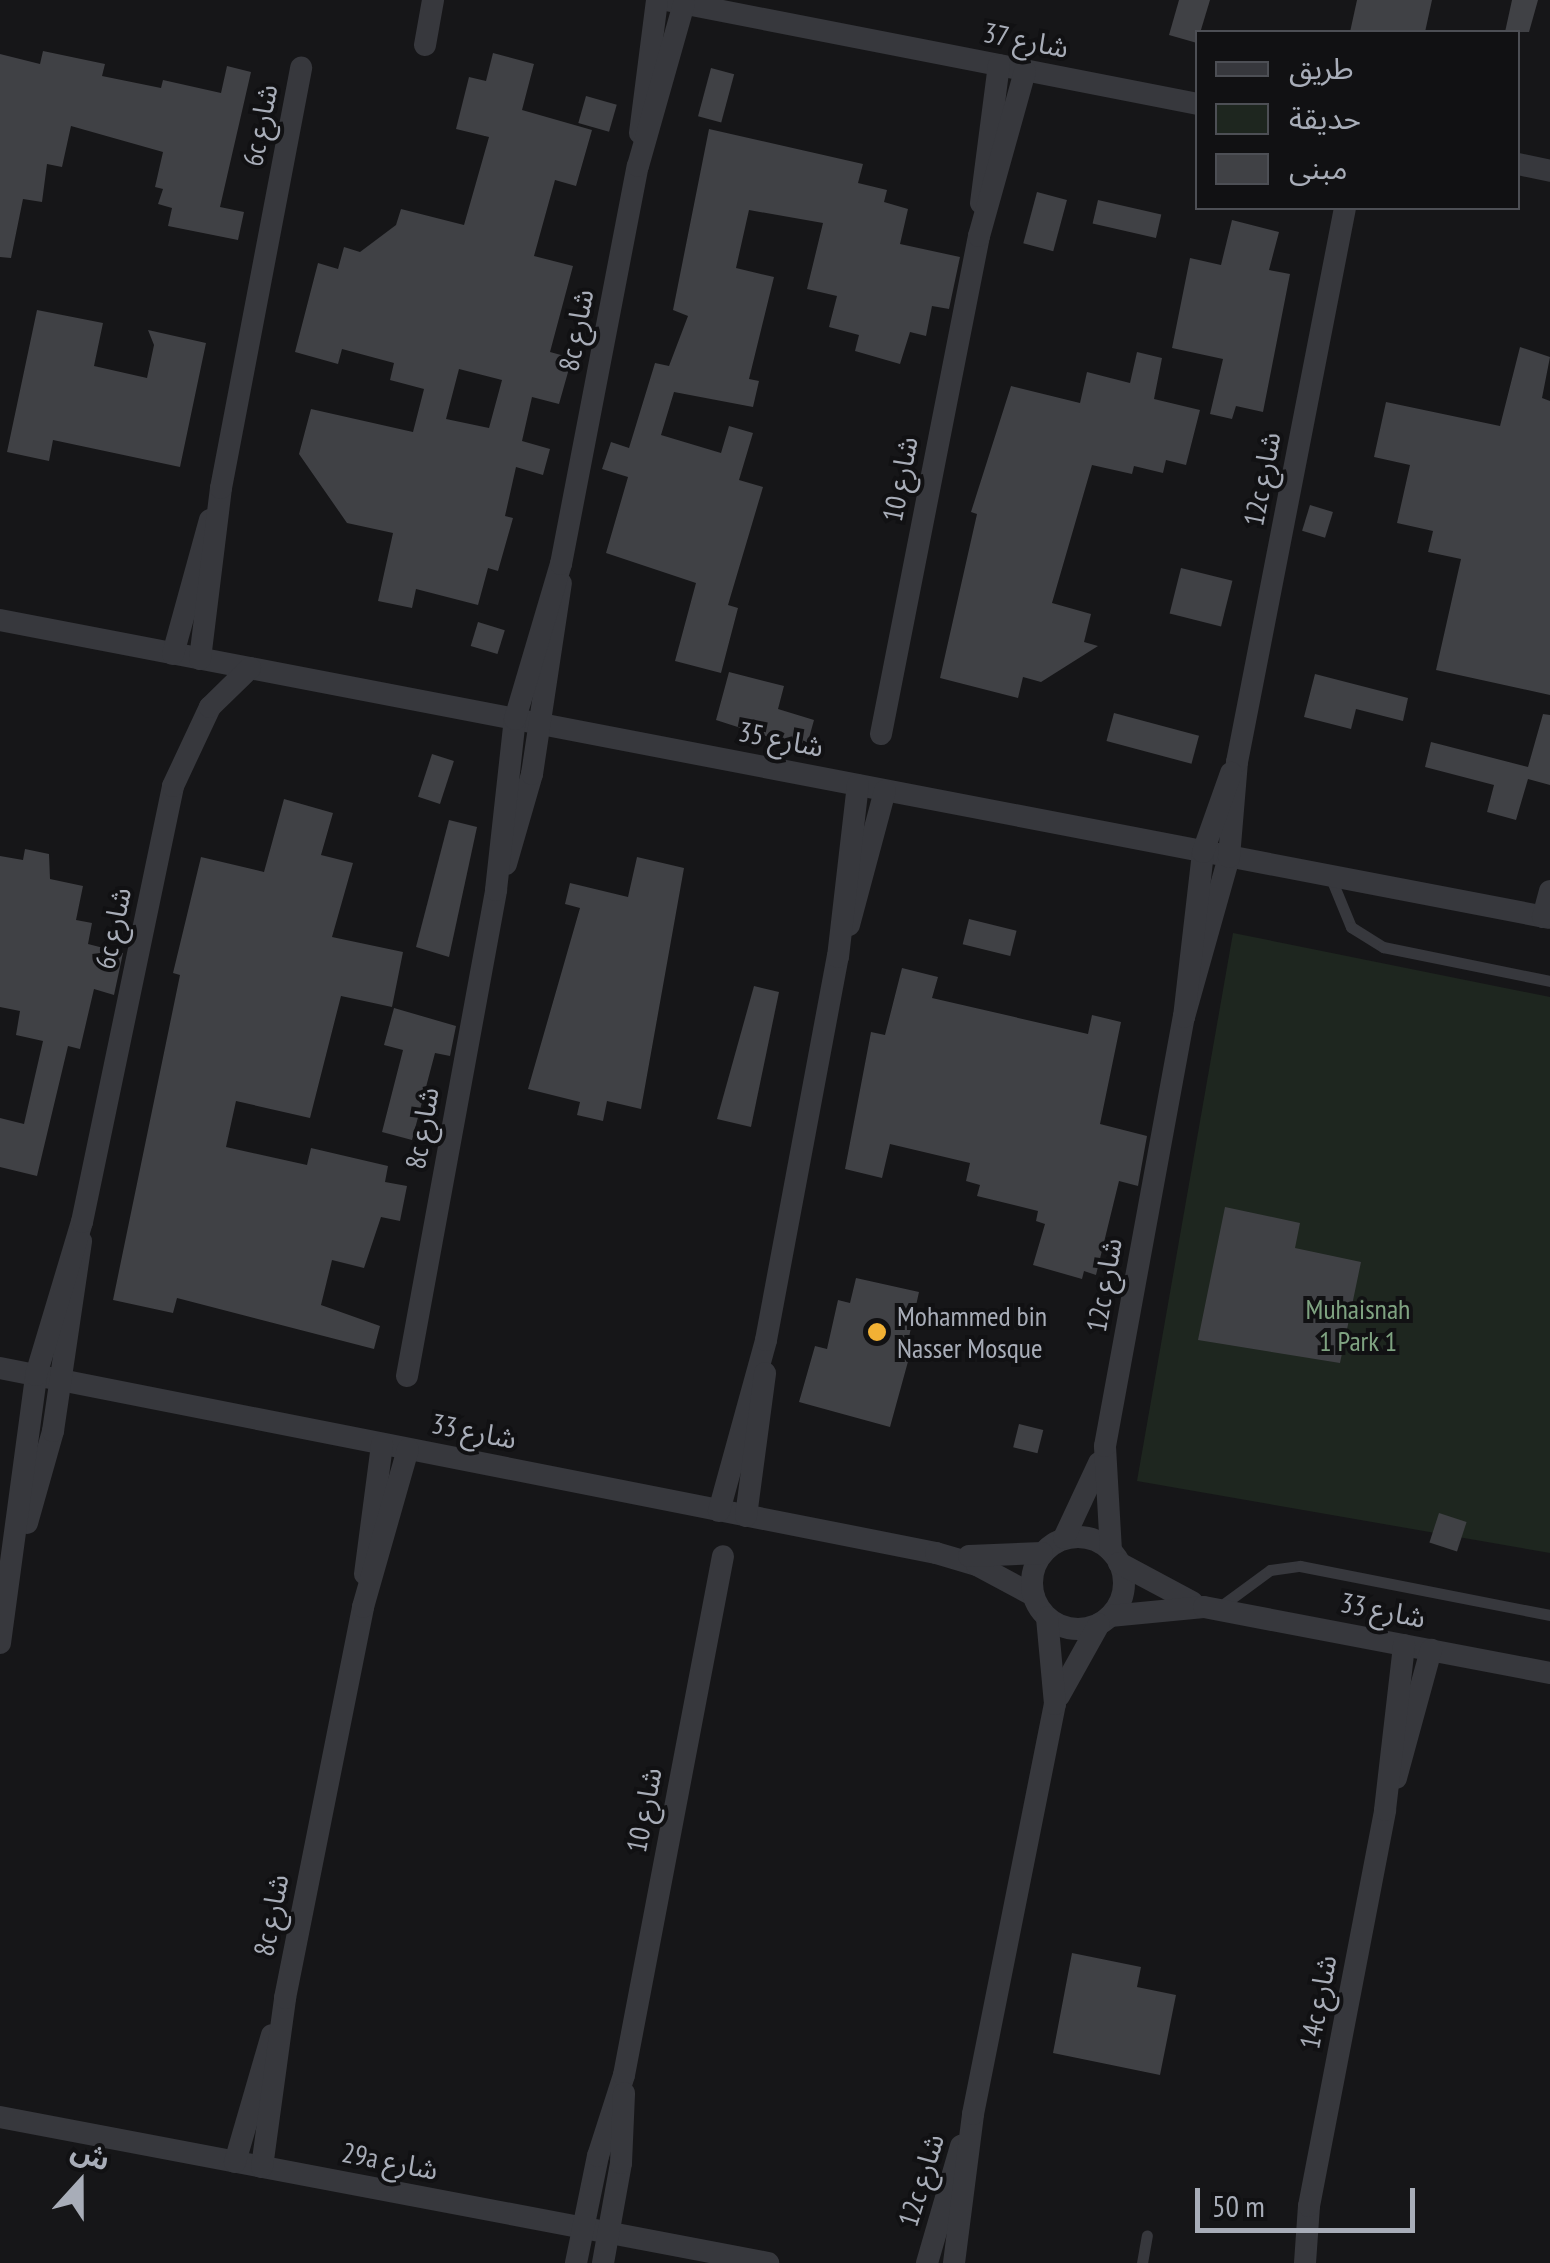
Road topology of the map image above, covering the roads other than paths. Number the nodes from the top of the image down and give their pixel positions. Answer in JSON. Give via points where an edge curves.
{"nodes":[{"id":1,"x":433,"y":0,"type":"edge"},
{"id":2,"x":657,"y":0,"type":"edge"},
{"id":3,"x":675,"y":2,"type":"edge"},
{"id":4,"x":425,"y":45,"type":"dead end"},
{"id":5,"x":999,"y":66,"type":"junction"},
{"id":6,"x":301,"y":68,"type":"dead end"},
{"id":7,"x":1026,"y":71,"type":"junction"},
{"id":8,"x":1195,"y":103,"type":"edge"},
{"id":9,"x":1520,"y":164,"type":"edge"},
{"id":10,"x":638,"y":166,"type":"junction"},
{"id":11,"x":1550,"y":170,"type":"edge"},
{"id":12,"x":1345,"y":210,"type":"edge"},
{"id":13,"x":979,"y":236,"type":"junction"},
{"id":14,"x":222,"y":488,"type":"junction"},
{"id":15,"x":561,"y":564,"type":"junction"},
{"id":16,"x":0,"y":620,"type":"edge"},
{"id":17,"x":173,"y":654,"type":"junction"},
{"id":18,"x":200,"y":659,"type":"junction"},
{"id":19,"x":250,"y":668,"type":"junction"},
{"id":20,"x":514,"y":719,"type":"junction"},
{"id":21,"x":542,"y":724,"type":"junction"},
{"id":22,"x":881,"y":734,"type":"dead end"},
{"id":23,"x":1236,"y":762,"type":"junction"},
{"id":24,"x":858,"y":785,"type":"junction"},
{"id":25,"x":885,"y":790,"type":"junction"},
{"id":26,"x":1202,"y":852,"type":"junction"},
{"id":27,"x":1229,"y":856,"type":"junction"},
{"id":28,"x":1330,"y":876,"type":"junction"},
{"id":29,"x":496,"y":890,"type":"junction"},
{"id":30,"x":1550,"y":891,"type":"edge"},
{"id":31,"x":1547,"y":918,"type":"edge"},
{"id":32,"x":838,"y":957,"type":"junction"},
{"id":33,"x":1550,"y":980,"type":"edge"},
{"id":34,"x":1184,"y":1017,"type":"junction"},
{"id":35,"x":82,"y":1222,"type":"junction"},
{"id":36,"x":766,"y":1340,"type":"junction"},
{"id":37,"x":0,"y":1368,"type":"edge"},
{"id":38,"x":36,"y":1375,"type":"junction"},
{"id":39,"x":408,"y":1376,"type":"dead end"},
{"id":40,"x":63,"y":1380,"type":"junction"},
{"id":41,"x":382,"y":1444,"type":"junction"},
{"id":42,"x":1105,"y":1446,"type":"junction"},
{"id":43,"x":408,"y":1449,"type":"junction"},
{"id":44,"x":719,"y":1510,"type":"junction"},
{"id":45,"x":746,"y":1516,"type":"junction"},
{"id":46,"x":1064,"y":1538,"type":"junction"},
{"id":47,"x":17,"y":1548,"type":"junction"},
{"id":48,"x":936,"y":1553,"type":"junction"},
{"id":49,"x":1042,"y":1553,"type":"junction"},
{"id":50,"x":723,"y":1556,"type":"dead end"},
{"id":51,"x":1115,"y":1557,"type":"junction"},
{"id":52,"x":1034,"y":1596,"type":"junction"},
{"id":53,"x":364,"y":1607,"type":"junction"},
{"id":54,"x":1211,"y":1608,"type":"junction"},
{"id":55,"x":1550,"y":1615,"type":"edge"},
{"id":56,"x":1047,"y":1617,"type":"junction"},
{"id":57,"x":1104,"y":1620,"type":"junction"},
{"id":58,"x":0,"y":1643,"type":"edge"},
{"id":59,"x":1404,"y":1645,"type":"junction"},
{"id":60,"x":1430,"y":1650,"type":"junction"},
{"id":61,"x":1550,"y":1673,"type":"edge"},
{"id":62,"x":1055,"y":1704,"type":"junction"},
{"id":63,"x":1385,"y":1810,"type":"junction"},
{"id":64,"x":285,"y":1998,"type":"junction"},
{"id":65,"x":624,"y":2075,"type":"junction"},
{"id":66,"x":973,"y":2114,"type":"junction"},
{"id":67,"x":0,"y":2117,"type":"edge"},
{"id":68,"x":235,"y":2162,"type":"junction"},
{"id":69,"x":262,"y":2167,"type":"junction"},
{"id":70,"x":1309,"y":2206,"type":"junction"},
{"id":71,"x":581,"y":2228,"type":"junction"},
{"id":72,"x":608,"y":2233,"type":"junction"},
{"id":73,"x":1147,"y":2236,"type":"dead end"},
{"id":74,"x":576,"y":2263,"type":"edge"},
{"id":75,"x":603,"y":2263,"type":"edge"},
{"id":76,"x":768,"y":2263,"type":"edge"},
{"id":77,"x":928,"y":2263,"type":"edge"},
{"id":78,"x":954,"y":2263,"type":"edge"},
{"id":79,"x":1142,"y":2263,"type":"edge"},
{"id":80,"x":1289,"y":2263,"type":"edge"},
{"id":81,"x":1304,"y":2263,"type":"edge"}],
"edges":[{"from":1,"to":4,"type":"street"},
{"from":2,"to":10,"type":"street","name":"8c شارع"},
{"from":3,"to":5,"type":"street","name":"شارع 37"},
{"from":3,"to":10,"type":"street","name":"8c شارع"},
{"from":5,"to":7,"type":"street","name":"شارع 37"},
{"from":5,"to":13,"type":"street","name":"شارع 10"},
{"from":6,"to":14,"type":"street","name":"6c شارع"},
{"from":7,"to":8,"type":"street","name":"شارع 37"},
{"from":7,"to":13,"type":"street","name":"شارع 10"},
{"from":9,"to":11,"type":"street"},
{"from":10,"to":15,"type":"street","name":"8c شارع"},
{"from":12,"to":23,"type":"street","name":"12c شارع"},
{"from":13,"to":22,"type":"street","name":"شارع 10"},
{"from":14,"to":17,"type":"street","name":"6c شارع"},
{"from":14,"to":18,"type":"street","name":"6c شارع"},
{"from":15,"to":20,"type":"street","name":"8c شارع"},
{"from":15,"to":21,"type":"street","name":"8c شارع"},
{"from":16,"to":17,"type":"street","name":"شارع 35"},
{"from":17,"to":18,"type":"street","name":"شارع 35"},
{"from":18,"to":19,"type":"street","name":"شارع 35"},
{"from":19,"to":20,"type":"street","name":"شارع 35"},
{"from":19,"to":35,"type":"street","name":"6c شارع","via":[[210,707],[173,786]]},
{"from":20,"to":21,"type":"street","name":"شارع 35"},
{"from":20,"to":29,"type":"street","name":"8c شارع"},
{"from":21,"to":24,"type":"street","name":"شارع 35"},
{"from":21,"to":29,"type":"street","name":"8c شارع"},
{"from":23,"to":26,"type":"street","name":"12c شارع"},
{"from":23,"to":27,"type":"street","name":"12c شارع"},
{"from":24,"to":25,"type":"street","name":"شارع 35"},
{"from":24,"to":32,"type":"street"},
{"from":25,"to":26,"type":"street","name":"شارع 35"},
{"from":25,"to":32,"type":"street"},
{"from":26,"to":27,"type":"street","name":"شارع 35"},
{"from":26,"to":34,"type":"street","name":"12c شارع"},
{"from":27,"to":28,"type":"street","name":"شارع 35"},
{"from":27,"to":34,"type":"street","name":"12c شارع"},
{"from":28,"to":31,"type":"street","name":"شارع 35"},
{"from":28,"to":33,"type":"lane","via":[[1351,927],[1382,947]]},
{"from":29,"to":39,"type":"street","name":"8c شارع"},
{"from":30,"to":31,"type":"street"},
{"from":32,"to":36,"type":"street"},
{"from":34,"to":42,"type":"street","name":"12c شارع"},
{"from":35,"to":38,"type":"street","name":"6c شارع"},
{"from":35,"to":40,"type":"street","name":"6c شارع"},
{"from":36,"to":44,"type":"street"},
{"from":36,"to":45,"type":"street"},
{"from":37,"to":38,"type":"street","name":"شارع 33"},
{"from":38,"to":40,"type":"street","name":"شارع 33"},
{"from":38,"to":47,"type":"street","name":"6c شارع"},
{"from":40,"to":41,"type":"street","name":"شارع 33"},
{"from":40,"to":47,"type":"street","name":"6c شارع","via":[[46,1462]]},
{"from":41,"to":43,"type":"street","name":"شارع 33"},
{"from":41,"to":53,"type":"street","name":"8c شارع"},
{"from":42,"to":46,"type":"street","name":"12c شارع"},
{"from":42,"to":51,"type":"street","name":"12c شارع"},
{"from":43,"to":44,"type":"street","name":"شارع 33"},
{"from":43,"to":53,"type":"street","name":"8c شارع"},
{"from":44,"to":45,"type":"street","name":"شارع 33"},
{"from":45,"to":48,"type":"street","name":"شارع 33"},
{"from":46,"to":49,"type":"street"},
{"from":46,"to":51,"type":"street","via":[[1097,1541]]},
{"from":47,"to":58,"type":"street","name":"6c شارع"},
{"from":48,"to":49,"type":"street","name":"شارع 33"},
{"from":48,"to":52,"type":"street","name":"شارع 33","via":[[977,1565]]},
{"from":49,"to":52,"type":"street"},
{"from":50,"to":65,"type":"street","name":"شارع 10"},
{"from":51,"to":54,"type":"street","name":"شارع 33"},
{"from":51,"to":57,"type":"street","via":[[1123,1591]]},
{"from":52,"to":56,"type":"street"},
{"from":53,"to":64,"type":"street","name":"8c شارع"},
{"from":54,"to":55,"type":"lane","via":[[1270,1570],[1300,1566]]},
{"from":54,"to":57,"type":"street","name":"شارع 33"},
{"from":54,"to":59,"type":"street","name":"شارع 33"},
{"from":56,"to":57,"type":"street","via":[[1072,1628]]},
{"from":56,"to":62,"type":"street","name":"12c شارع"},
{"from":57,"to":62,"type":"street","name":"12c شارع"},
{"from":59,"to":60,"type":"street","name":"شارع 33"},
{"from":59,"to":63,"type":"street","name":"14c شارع"},
{"from":60,"to":61,"type":"street","name":"شارع 33"},
{"from":60,"to":63,"type":"street","name":"14c شارع"},
{"from":62,"to":66,"type":"street","name":"12c شارع"},
{"from":63,"to":70,"type":"street","name":"14c شارع"},
{"from":64,"to":68,"type":"street","name":"8c شارع"},
{"from":64,"to":69,"type":"street","name":"8c شارع"},
{"from":65,"to":71,"type":"street","name":"شارع 10"},
{"from":65,"to":72,"type":"street","name":"شارع 10","via":[[621,2163]]},
{"from":66,"to":77,"type":"street","name":"12c شارع"},
{"from":66,"to":78,"type":"street","name":"12c شارع"},
{"from":67,"to":68,"type":"street","name":"29a شارع"},
{"from":68,"to":69,"type":"street","name":"29a شارع"},
{"from":69,"to":71,"type":"street","name":"29a شارع"},
{"from":70,"to":80,"type":"street","name":"14c شارع"},
{"from":70,"to":81,"type":"street","name":"14c شارع"},
{"from":71,"to":72,"type":"street","name":"29a شارع"},
{"from":71,"to":74,"type":"street","name":"شارع 10"},
{"from":72,"to":75,"type":"street","name":"شارع 10"},
{"from":72,"to":76,"type":"street","name":"29a شارع"},
{"from":73,"to":79,"type":"lane"}]}
